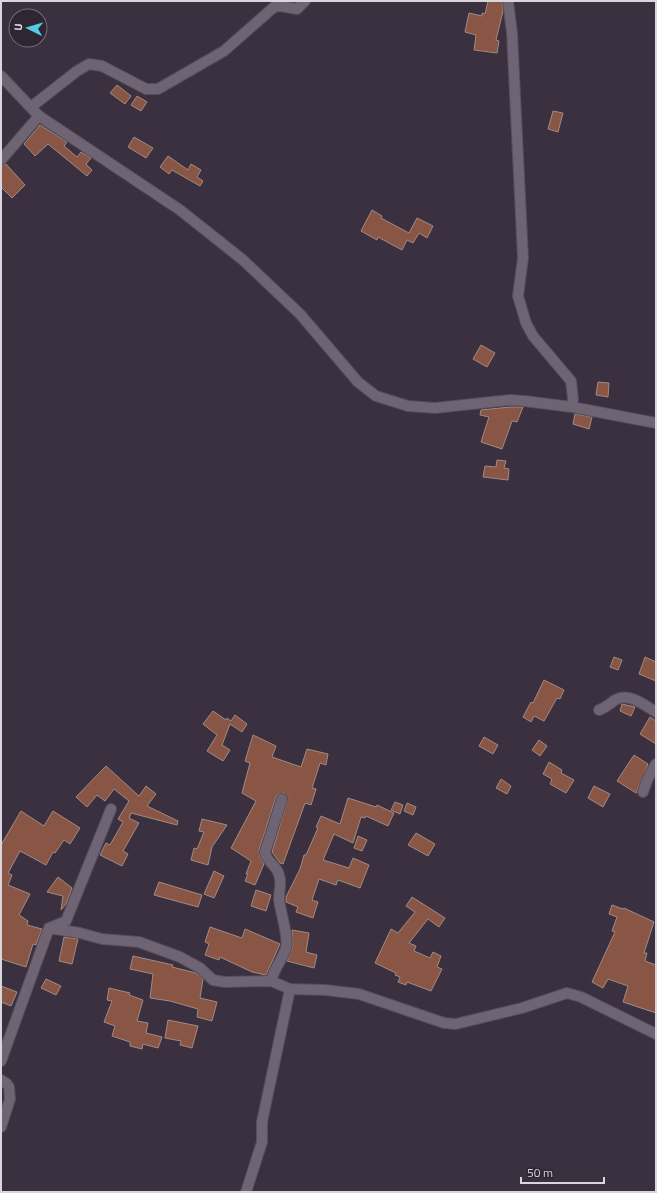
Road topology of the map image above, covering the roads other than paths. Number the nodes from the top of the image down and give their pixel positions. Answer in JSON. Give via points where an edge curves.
{"nodes":[{"id":1,"x":305,"y":1,"type":"edge"},
{"id":2,"x":508,"y":1,"type":"edge"},
{"id":3,"x":1,"y":76,"type":"edge"},
{"id":4,"x":31,"y":107,"type":"junction"},
{"id":5,"x":39,"y":116,"type":"junction"},
{"id":6,"x":1,"y":160,"type":"edge"},
{"id":7,"x":572,"y":407,"type":"junction"},
{"id":8,"x":656,"y":423,"type":"edge"},
{"id":9,"x":599,"y":710,"type":"dead end"},
{"id":10,"x":656,"y":712,"type":"edge"},
{"id":11,"x":656,"y":764,"type":"edge"},
{"id":12,"x":643,"y":792,"type":"dead end"},
{"id":13,"x":282,"y":799,"type":"dead end"},
{"id":14,"x":111,"y":809,"type":"dead end"},
{"id":15,"x":49,"y":928,"type":"junction"},
{"id":16,"x":272,"y":981,"type":"junction"},
{"id":17,"x":290,"y":989,"type":"junction"},
{"id":18,"x":656,"y":1034,"type":"edge"},
{"id":19,"x":1,"y":1061,"type":"edge"},
{"id":20,"x":1,"y":1080,"type":"edge"},
{"id":21,"x":1,"y":1127,"type":"edge"},
{"id":22,"x":246,"y":1192,"type":"edge"}],
"edges":[{"from":1,"to":4,"type":"street","via":[[297,9],[274,7],[224,51],[158,89],[146,89],[102,66],[89,64],[77,70]]},
{"from":2,"to":7,"type":"street","via":[[512,33],[523,258],[518,296],[533,336],[571,381]]},
{"from":3,"to":4,"type":"street"},
{"from":4,"to":5,"type":"street"},
{"from":5,"to":6,"type":"street"},
{"from":5,"to":7,"type":"street","via":[[180,210],[228,247],[300,314],[348,371],[376,396],[396,404],[422,408],[510,400]]},
{"from":7,"to":8,"type":"street"},
{"from":9,"to":10,"type":"street","via":[[617,699],[627,697]]},
{"from":11,"to":12,"type":"street"},
{"from":13,"to":16,"type":"street","via":[[265,852],[266,858],[277,868],[279,874],[279,899],[286,946]]},
{"from":14,"to":15,"type":"street","via":[[66,921]]},
{"from":15,"to":16,"type":"street","via":[[102,939],[140,942],[180,957],[200,968],[213,980]]},
{"from":15,"to":19,"type":"street"},
{"from":16,"to":17,"type":"street"},
{"from":17,"to":18,"type":"street","via":[[358,994],[450,1024],[522,1008],[571,993]]},
{"from":17,"to":22,"type":"street","via":[[262,1122],[262,1142]]},
{"from":20,"to":21,"type":"street","via":[[7,1084],[10,1093]]}]}
